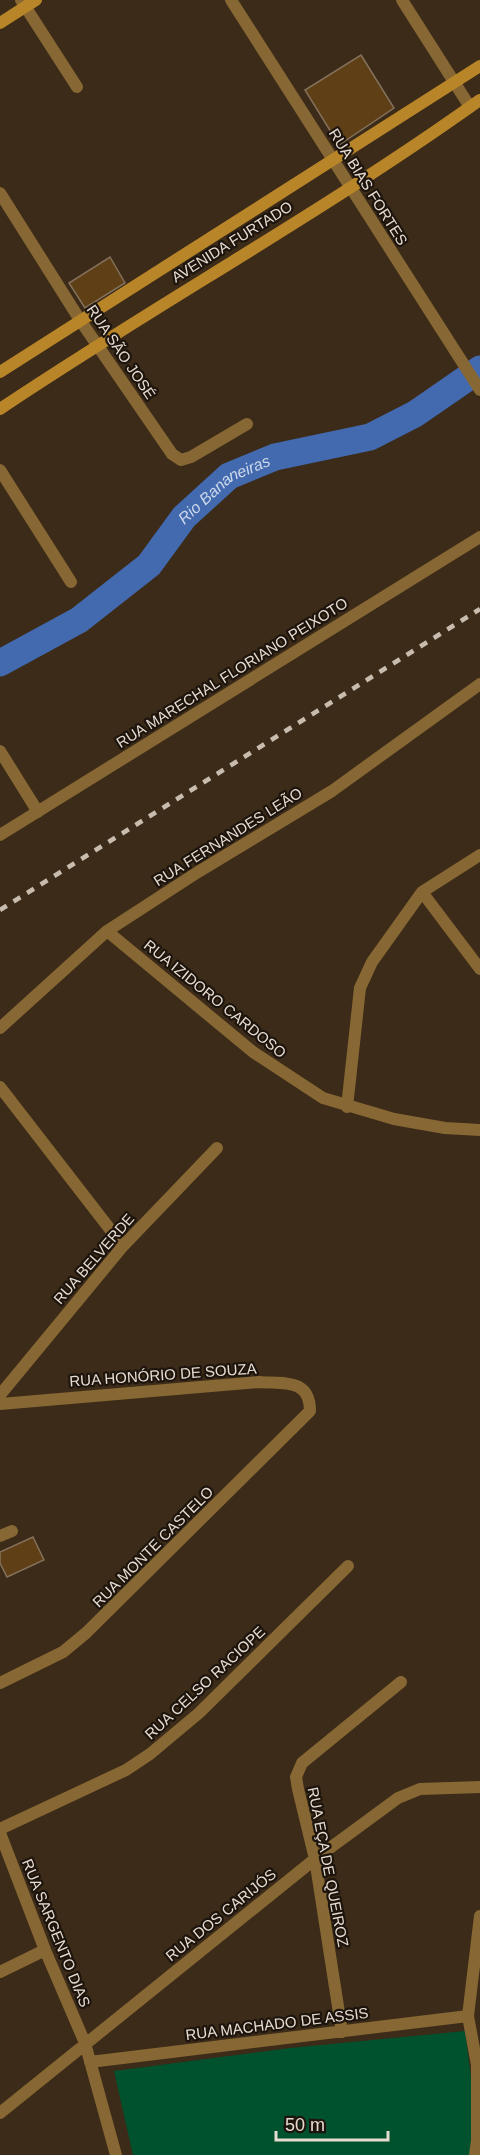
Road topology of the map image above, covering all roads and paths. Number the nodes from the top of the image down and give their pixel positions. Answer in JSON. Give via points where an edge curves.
{"nodes":[{"id":1,"x":231,"y":0,"type":"edge"},
{"id":2,"x":402,"y":0,"type":"edge"},
{"id":3,"x":27,"y":2,"type":"edge"},
{"id":4,"x":0,"y":24,"type":"edge"},
{"id":5,"x":480,"y":66,"type":"edge"},
{"id":6,"x":455,"y":82,"type":"junction"},
{"id":7,"x":77,"y":87,"type":"dead end"},
{"id":8,"x":475,"y":103,"type":"edge"},
{"id":9,"x":334,"y":161,"type":"junction"},
{"id":10,"x":350,"y":187,"type":"junction"},
{"id":11,"x":0,"y":193,"type":"edge"},
{"id":12,"x":80,"y":320,"type":"junction"},
{"id":13,"x":97,"y":344,"type":"junction"},
{"id":14,"x":0,"y":372,"type":"edge"},
{"id":15,"x":480,"y":390,"type":"edge"},
{"id":16,"x":0,"y":409,"type":"edge"},
{"id":17,"x":247,"y":424,"type":"dead end"},
{"id":18,"x":0,"y":470,"type":"edge"},
{"id":19,"x":480,"y":537,"type":"edge"},
{"id":20,"x":71,"y":582,"type":"dead end"},
{"id":21,"x":480,"y":684,"type":"edge"},
{"id":22,"x":0,"y":751,"type":"edge"},
{"id":23,"x":38,"y":812,"type":"junction"},
{"id":24,"x":0,"y":835,"type":"edge"},
{"id":25,"x":480,"y":855,"type":"edge"},
{"id":26,"x":422,"y":892,"type":"junction"},
{"id":27,"x":107,"y":931,"type":"junction"},
{"id":28,"x":480,"y":969,"type":"edge"},
{"id":29,"x":0,"y":1028,"type":"edge"},
{"id":30,"x":0,"y":1087,"type":"edge"},
{"id":31,"x":347,"y":1107,"type":"junction"},
{"id":32,"x":480,"y":1130,"type":"edge"},
{"id":33,"x":217,"y":1148,"type":"dead end"},
{"id":34,"x":123,"y":1246,"type":"junction"},
{"id":35,"x":0,"y":1395,"type":"edge"},
{"id":36,"x":0,"y":1404,"type":"edge"},
{"id":37,"x":310,"y":1411,"type":"joint"},
{"id":38,"x":348,"y":1566,"type":"dead end"},
{"id":39,"x":401,"y":1682,"type":"dead end"},
{"id":40,"x":0,"y":1683,"type":"edge"},
{"id":41,"x":480,"y":1787,"type":"edge"},
{"id":42,"x":0,"y":1828,"type":"edge"},
{"id":43,"x":0,"y":1833,"type":"edge"},
{"id":44,"x":315,"y":1859,"type":"junction"},
{"id":45,"x":480,"y":1917,"type":"edge"},
{"id":46,"x":45,"y":1950,"type":"junction"},
{"id":47,"x":0,"y":1972,"type":"edge"},
{"id":48,"x":468,"y":2016,"type":"junction"},
{"id":49,"x":342,"y":2032,"type":"junction"},
{"id":50,"x":85,"y":2043,"type":"junction"},
{"id":51,"x":90,"y":2062,"type":"junction"},
{"id":52,"x":478,"y":2065,"type":"edge"},
{"id":53,"x":0,"y":2113,"type":"edge"},
{"id":54,"x":116,"y":2155,"type":"edge"},
{"id":55,"x":475,"y":2155,"type":"edge"}],
"edges":[{"from":1,"to":9,"type":"street","name":"RUA BIAS FORTES"},
{"from":2,"to":6,"type":"street"},
{"from":3,"to":4,"type":"street"},
{"from":3,"to":7,"type":"street"},
{"from":5,"to":6,"type":"street","name":"AVENIDA FURTADO"},
{"from":6,"to":8,"type":"street"},
{"from":6,"to":9,"type":"street","name":"AVENIDA FURTADO"},
{"from":8,"to":10,"type":"street","name":"AVENIDA FURTADO"},
{"from":9,"to":10,"type":"street","name":"RUA BIAS FORTES"},
{"from":9,"to":12,"type":"street","name":"AVENIDA FURTADO"},
{"from":10,"to":13,"type":"street","name":"AVENIDA FURTADO"},
{"from":10,"to":15,"type":"street","name":"RUA BIAS FORTES"},
{"from":11,"to":12,"type":"street","name":"RUA SÃO JOSÉ"},
{"from":12,"to":13,"type":"street","name":"RUA SÃO JOSÉ"},
{"from":12,"to":14,"type":"street","name":"AVENIDA FURTADO"},
{"from":13,"to":16,"type":"street","name":"AVENIDA FURTADO"},
{"from":13,"to":17,"type":"street","name":"RUA SÃO JOSÉ","via":[[172,454],[181,460]]},
{"from":18,"to":20,"type":"street"},
{"from":19,"to":23,"type":"street","name":"RUA MARECHAL FLORIANO PEIXOTO"},
{"from":21,"to":27,"type":"street","name":"RUA FERNANDES LEÃO","via":[[332,791]]},
{"from":22,"to":23,"type":"street"},
{"from":23,"to":24,"type":"street","name":"RUA MARECHAL FLORIANO PEIXOTO"},
{"from":25,"to":26,"type":"street"},
{"from":26,"to":28,"type":"street"},
{"from":26,"to":31,"type":"street","via":[[372,962],[360,988]]},
{"from":27,"to":29,"type":"street","name":"RUA FERNANDES LEÃO"},
{"from":27,"to":31,"type":"street","name":"RUA IZIDORO CARDOSO","via":[[253,1053],[322,1098]]},
{"from":30,"to":34,"type":"street"},
{"from":31,"to":32,"type":"street","name":"RUA IZIDORO CARDOSO","via":[[445,1128]]},
{"from":33,"to":34,"type":"street","name":"RUA BELVERDE"},
{"from":34,"to":35,"type":"street","name":"RUA BELVERDE"},
{"from":36,"to":37,"type":"street","name":"RUA HONÓRIO DE SOUZA","via":[[259,1382],[294,1384],[305,1390],[310,1398]]},
{"from":37,"to":40,"type":"street","name":"RUA MONTE CASTELO","via":[[86,1633],[63,1652]]},
{"from":38,"to":42,"type":"street","name":"RUA CELSO RACIOPE","via":[[199,1713],[150,1754],[126,1770]]},
{"from":39,"to":44,"type":"street","name":"RUA EÇA DE QUEIROZ","via":[[302,1763],[296,1777],[297,1790]]},
{"from":41,"to":44,"type":"street","name":"RUA DOS CARIJÓS","via":[[408,1792]]},
{"from":43,"to":46,"type":"street","name":"RUA SARGENTO DIAS"},
{"from":44,"to":49,"type":"street","name":"RUA EÇA DE QUEIROZ"},
{"from":44,"to":50,"type":"street","name":"RUA DOS CARIJÓS"},
{"from":45,"to":48,"type":"street"},
{"from":46,"to":47,"type":"street"},
{"from":46,"to":50,"type":"street","name":"RUA SARGENTO DIAS"},
{"from":48,"to":49,"type":"street","name":"RUA MACHADO DE ASSIS"},
{"from":48,"to":52,"type":"street"},
{"from":49,"to":51,"type":"street","name":"RUA MACHADO DE ASSIS"},
{"from":50,"to":51,"type":"street","name":"RUA SARGENTO DIAS"},
{"from":50,"to":53,"type":"street","name":"RUA DOS CARIJÓS"},
{"from":51,"to":54,"type":"street","name":"RUA SARGENTO DIAS"},
{"from":52,"to":55,"type":"street"}]}
